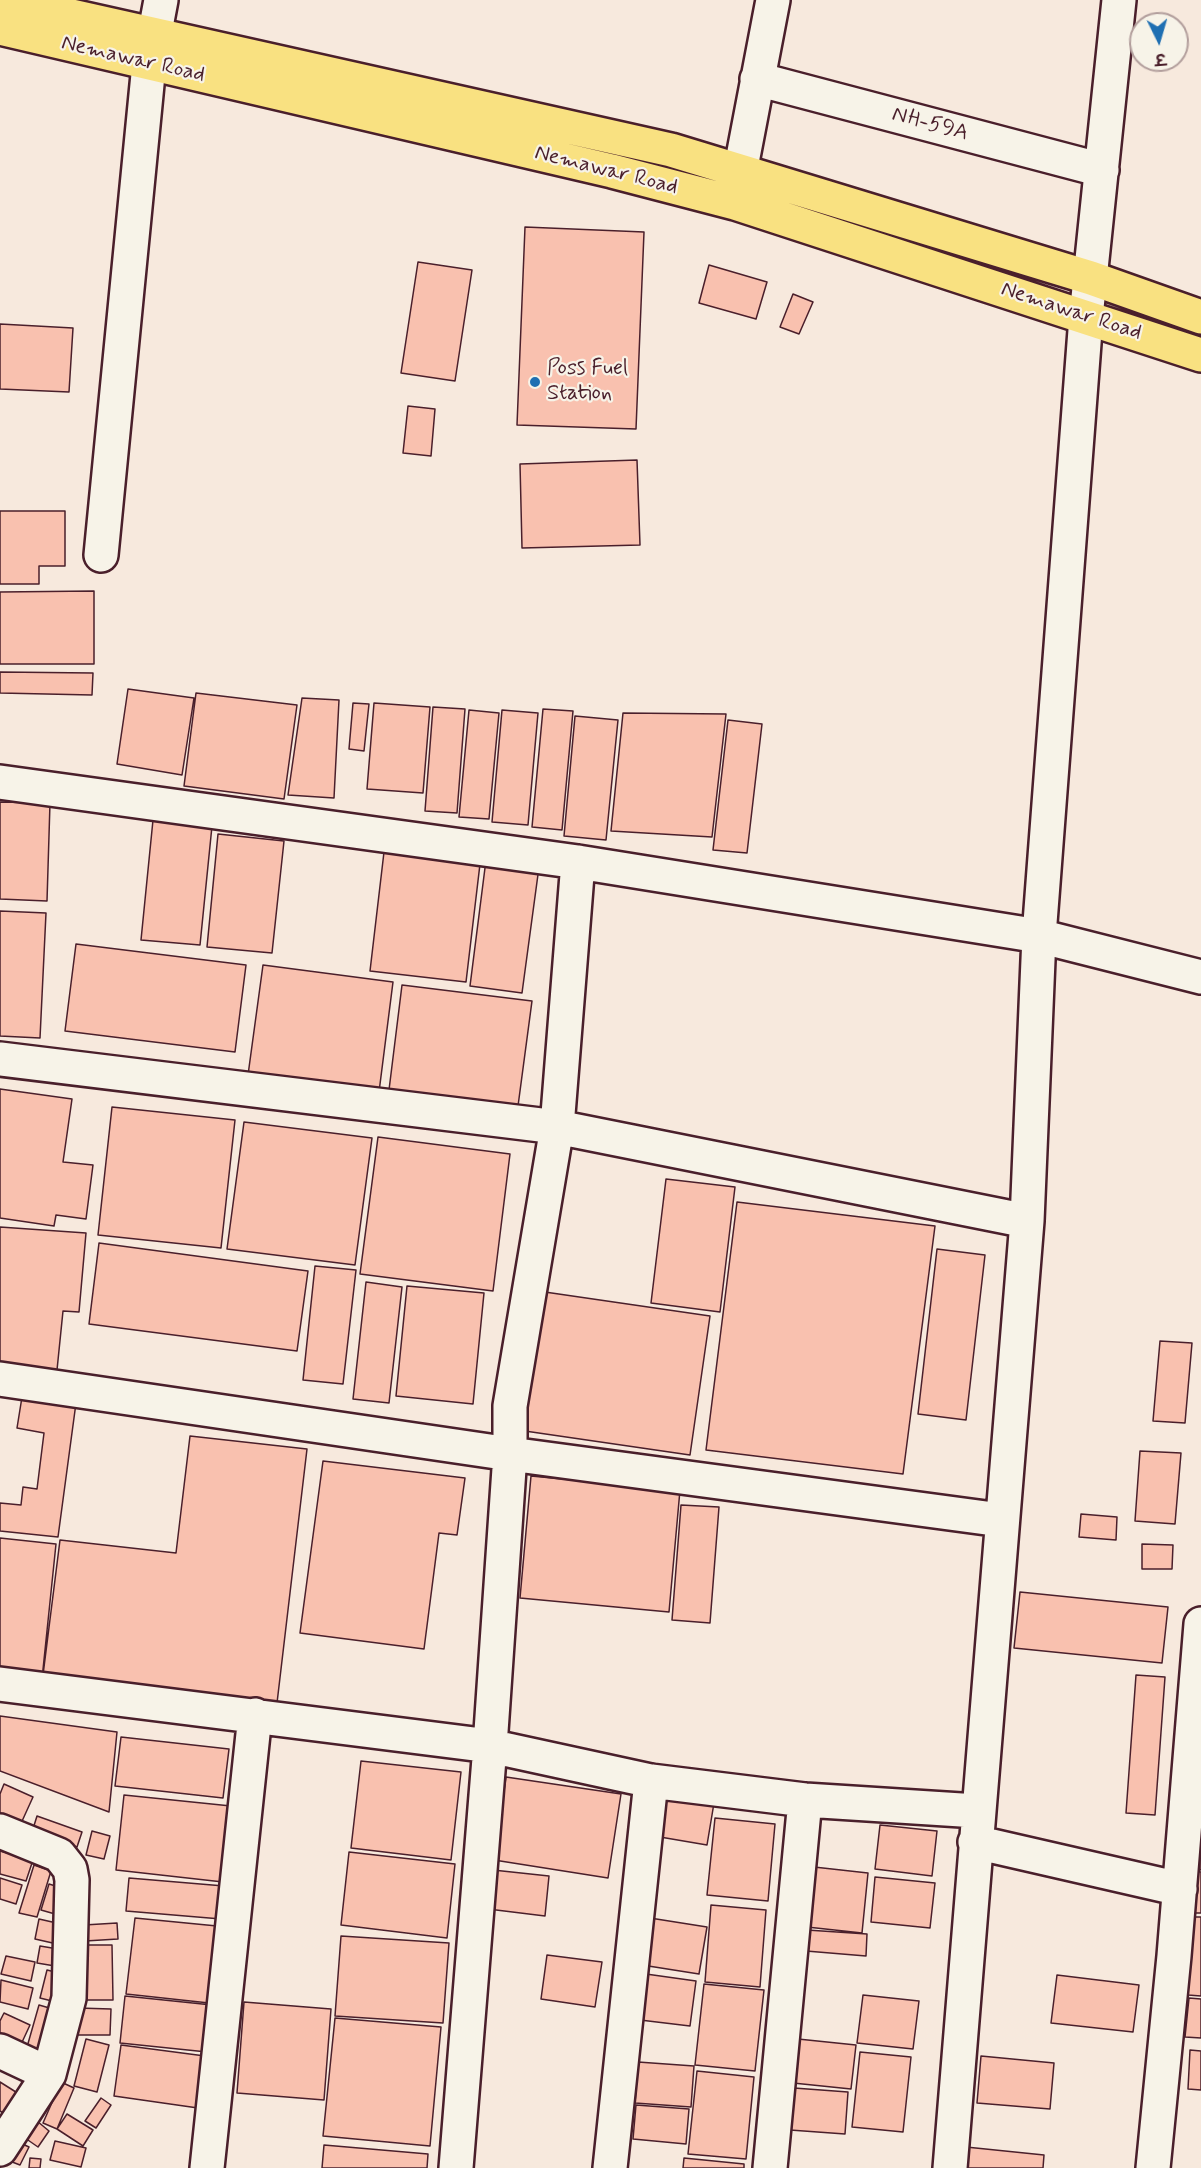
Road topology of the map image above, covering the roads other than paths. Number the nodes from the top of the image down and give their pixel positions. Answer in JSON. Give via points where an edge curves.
{"nodes":[{"id":1,"x":0,"y":0,"type":"edge"},
{"id":2,"x":161,"y":0,"type":"edge"},
{"id":3,"x":772,"y":0,"type":"edge"},
{"id":4,"x":1119,"y":0,"type":"edge"},
{"id":5,"x":0,"y":28,"type":"edge"},
{"id":6,"x":151,"y":49,"type":"junction"},
{"id":7,"x":757,"y":79,"type":"junction"},
{"id":8,"x":739,"y":170,"type":"junction"},
{"id":9,"x":1102,"y":170,"type":"junction"},
{"id":10,"x":735,"y":203,"type":"junction"},
{"id":11,"x":1091,"y":278,"type":"junction"},
{"id":12,"x":1086,"y":317,"type":"junction"},
{"id":13,"x":1201,"y":317,"type":"edge"},
{"id":14,"x":1201,"y":355,"type":"edge"},
{"id":15,"x":101,"y":555,"type":"dead end"},
{"id":16,"x":0,"y":782,"type":"edge"},
{"id":17,"x":578,"y":862,"type":"junction"},
{"id":18,"x":1039,"y":936,"type":"junction"},
{"id":19,"x":1201,"y":977,"type":"edge"},
{"id":20,"x":0,"y":1059,"type":"edge"},
{"id":21,"x":557,"y":1127,"type":"junction"},
{"id":22,"x":1027,"y":1221,"type":"junction"},
{"id":23,"x":0,"y":1379,"type":"edge"},
{"id":24,"x":510,"y":1454,"type":"junction"},
{"id":25,"x":1001,"y":1520,"type":"junction"},
{"id":26,"x":1201,"y":1624,"type":"edge"},
{"id":27,"x":0,"y":1684,"type":"edge"},
{"id":28,"x":255,"y":1715,"type":"junction"},
{"id":29,"x":490,"y":1746,"type":"junction"},
{"id":30,"x":651,"y":1781,"type":"junction"},
{"id":31,"x":805,"y":1800,"type":"junction"},
{"id":32,"x":976,"y":1827,"type":"junction"},
{"id":33,"x":0,"y":1832,"type":"edge"},
{"id":34,"x":1180,"y":1889,"type":"junction"},
{"id":35,"x":0,"y":2051,"type":"edge"},
{"id":36,"x":49,"y":2074,"type":"junction"},
{"id":37,"x":0,"y":2149,"type":"edge"},
{"id":38,"x":207,"y":2168,"type":"edge"},
{"id":39,"x":456,"y":2168,"type":"edge"},
{"id":40,"x":610,"y":2168,"type":"edge"},
{"id":41,"x":770,"y":2168,"type":"edge"},
{"id":42,"x":950,"y":2168,"type":"edge"},
{"id":43,"x":1153,"y":2168,"type":"edge"}],
"edges":[{"from":1,"to":6,"type":"highway","name":"Nemawar Road"},
{"from":2,"to":6,"type":"street"},
{"from":3,"to":7,"type":"street"},
{"from":4,"to":9,"type":"street"},
{"from":5,"to":6,"type":"highway","name":"Nemawar Road"},
{"from":6,"to":8,"type":"highway","name":"Nemawar Road","via":[[671,150]]},
{"from":6,"to":10,"type":"highway","name":"Nemawar Road"},
{"from":6,"to":15,"type":"street"},
{"from":7,"to":8,"type":"street"},
{"from":7,"to":9,"type":"street","name":"NH-59A"},
{"from":8,"to":10,"type":"street"},
{"from":8,"to":11,"type":"highway","name":"Nemawar Road"},
{"from":9,"to":11,"type":"street"},
{"from":10,"to":12,"type":"highway","name":"Nemawar Road"},
{"from":11,"to":12,"type":"street"},
{"from":11,"to":13,"type":"highway","name":"Nemawar Road"},
{"from":12,"to":14,"type":"highway","name":"Nemawar Road"},
{"from":12,"to":18,"type":"street"},
{"from":16,"to":17,"type":"street"},
{"from":17,"to":18,"type":"street"},
{"from":17,"to":21,"type":"street"},
{"from":18,"to":19,"type":"street"},
{"from":18,"to":22,"type":"street"},
{"from":20,"to":21,"type":"street"},
{"from":21,"to":22,"type":"street"},
{"from":21,"to":24,"type":"street","via":[[510,1406]]},
{"from":22,"to":25,"type":"street"},
{"from":23,"to":24,"type":"street"},
{"from":24,"to":25,"type":"street"},
{"from":24,"to":29,"type":"street"},
{"from":25,"to":32,"type":"street"},
{"from":26,"to":34,"type":"street"},
{"from":27,"to":28,"type":"street"},
{"from":28,"to":29,"type":"street"},
{"from":28,"to":38,"type":"street"},
{"from":29,"to":30,"type":"street"},
{"from":29,"to":39,"type":"street"},
{"from":30,"to":31,"type":"street"},
{"from":30,"to":40,"type":"street"},
{"from":31,"to":32,"type":"street"},
{"from":31,"to":41,"type":"street"},
{"from":32,"to":34,"type":"street"},
{"from":32,"to":42,"type":"street"},
{"from":33,"to":36,"type":"street","via":[[58,1855],[70,1869],[69,1998]]},
{"from":34,"to":43,"type":"street"},
{"from":35,"to":36,"type":"street"},
{"from":36,"to":37,"type":"street"}]}
